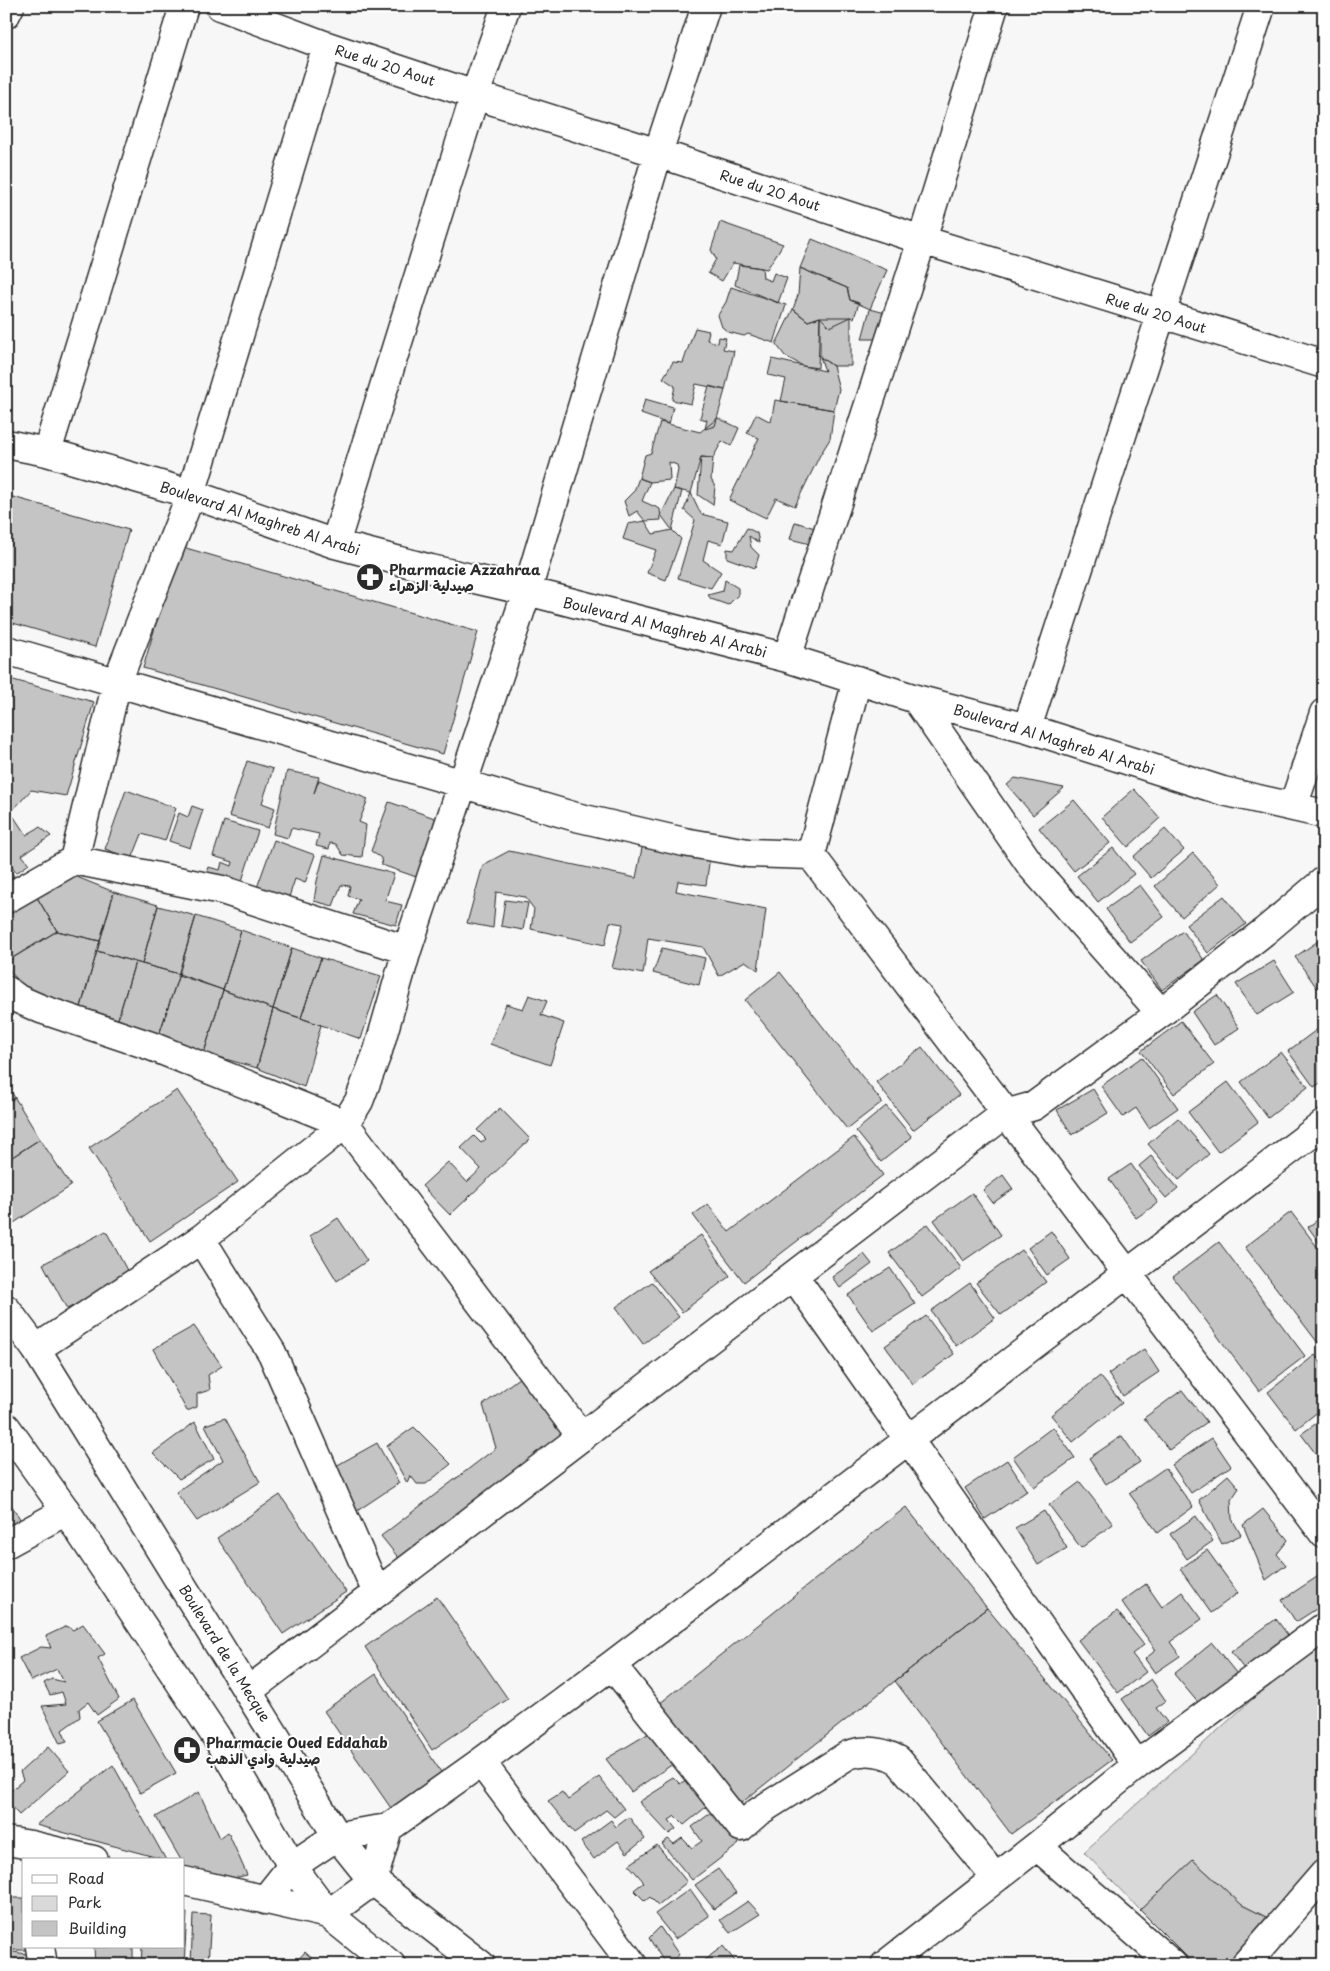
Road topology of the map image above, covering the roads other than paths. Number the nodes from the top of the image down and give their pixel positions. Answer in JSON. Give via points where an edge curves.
{"nodes":[{"id":1,"x":10,"y":6,"type":"edge"},
{"id":2,"x":184,"y":6,"type":"edge"},
{"id":3,"x":220,"y":6,"type":"edge"},
{"id":4,"x":506,"y":6,"type":"edge"},
{"id":5,"x":706,"y":6,"type":"edge"},
{"id":6,"x":994,"y":6,"type":"edge"},
{"id":7,"x":1261,"y":6,"type":"edge"},
{"id":8,"x":6,"y":14,"type":"edge"},
{"id":9,"x":327,"y":46,"type":"junction"},
{"id":10,"x":475,"y":96,"type":"junction"},
{"id":11,"x":658,"y":153,"type":"junction"},
{"id":12,"x":922,"y":240,"type":"junction"},
{"id":13,"x":1161,"y":315,"type":"junction"},
{"id":14,"x":1324,"y":364,"type":"edge"},
{"id":15,"x":6,"y":444,"type":"edge"},
{"id":16,"x":47,"y":452,"type":"junction"},
{"id":17,"x":191,"y":494,"type":"junction"},
{"id":18,"x":335,"y":544,"type":"junction"},
{"id":19,"x":527,"y":591,"type":"junction"},
{"id":20,"x":6,"y":650,"type":"edge"},
{"id":21,"x":787,"y":658,"type":"junction"},
{"id":22,"x":857,"y":680,"type":"junction"},
{"id":23,"x":117,"y":682,"type":"junction"},
{"id":24,"x":916,"y":698,"type":"junction"},
{"id":25,"x":1324,"y":713,"type":"edge"},
{"id":26,"x":1027,"y":728,"type":"junction"},
{"id":27,"x":462,"y":785,"type":"junction"},
{"id":28,"x":1293,"y":807,"type":"junction"},
{"id":29,"x":1324,"y":814,"type":"edge"},
{"id":30,"x":811,"y":855,"type":"junction"},
{"id":31,"x":74,"y":860,"type":"junction"},
{"id":32,"x":1324,"y":882,"type":"edge"},
{"id":33,"x":6,"y":899,"type":"edge"},
{"id":34,"x":408,"y":950,"type":"junction"},
{"id":35,"x":6,"y":990,"type":"edge"},
{"id":36,"x":1161,"y":1013,"type":"junction"},
{"id":37,"x":1006,"y":1114,"type":"junction"},
{"id":38,"x":345,"y":1124,"type":"junction"},
{"id":39,"x":1324,"y":1124,"type":"edge"},
{"id":40,"x":201,"y":1239,"type":"junction"},
{"id":41,"x":1127,"y":1273,"type":"junction"},
{"id":42,"x":794,"y":1276,"type":"junction"},
{"id":43,"x":6,"y":1309,"type":"edge"},
{"id":44,"x":36,"y":1349,"type":"junction"},
{"id":45,"x":8,"y":1432,"type":"edge"},
{"id":46,"x":582,"y":1437,"type":"junction"},
{"id":47,"x":908,"y":1439,"type":"junction"},
{"id":48,"x":66,"y":1511,"type":"junction"},
{"id":49,"x":1324,"y":1534,"type":"edge"},
{"id":50,"x":6,"y":1544,"type":"edge"},
{"id":51,"x":376,"y":1593,"type":"junction"},
{"id":52,"x":1324,"y":1627,"type":"edge"},
{"id":53,"x":612,"y":1665,"type":"junction"},
{"id":54,"x":248,"y":1690,"type":"junction"},
{"id":55,"x":481,"y":1762,"type":"junction"},
{"id":56,"x":1137,"y":1765,"type":"junction"},
{"id":57,"x":388,"y":1828,"type":"junction"},
{"id":58,"x":337,"y":1836,"type":"junction"},
{"id":59,"x":1037,"y":1846,"type":"junction"},
{"id":60,"x":23,"y":1849,"type":"edge"},
{"id":61,"x":81,"y":1858,"type":"edge"},
{"id":62,"x":292,"y":1866,"type":"junction"},
{"id":63,"x":1324,"y":1874,"type":"edge"},
{"id":64,"x":996,"y":1878,"type":"junction"},
{"id":65,"x":185,"y":1881,"type":"edge"},
{"id":66,"x":373,"y":1881,"type":"junction"},
{"id":67,"x":265,"y":1900,"type":"junction"},
{"id":68,"x":328,"y":1914,"type":"junction"},
{"id":69,"x":40,"y":1948,"type":"edge"},
{"id":70,"x":43,"y":1965,"type":"edge"},
{"id":71,"x":391,"y":1965,"type":"edge"},
{"id":72,"x":481,"y":1965,"type":"edge"},
{"id":73,"x":632,"y":1965,"type":"edge"},
{"id":74,"x":885,"y":1965,"type":"edge"},
{"id":75,"x":1173,"y":1965,"type":"edge"},
{"id":76,"x":1245,"y":1965,"type":"edge"}],
"edges":[{"from":1,"to":8,"type":"street"},
{"from":2,"to":16,"type":"street"},
{"from":3,"to":9,"type":"street","name":"Rue du 20 Aout"},
{"from":4,"to":10,"type":"street"},
{"from":5,"to":11,"type":"street"},
{"from":6,"to":12,"type":"street"},
{"from":7,"to":13,"type":"street"},
{"from":9,"to":10,"type":"street","name":"Rue du 20 Aout"},
{"from":9,"to":17,"type":"street"},
{"from":10,"to":11,"type":"street","name":"Rue du 20 Aout"},
{"from":10,"to":18,"type":"street"},
{"from":11,"to":12,"type":"street","name":"Rue du 20 Aout"},
{"from":11,"to":19,"type":"street"},
{"from":12,"to":13,"type":"street","name":"Rue du 20 Aout"},
{"from":12,"to":21,"type":"street"},
{"from":13,"to":14,"type":"street","name":"Rue du 20 Aout"},
{"from":13,"to":26,"type":"street"},
{"from":15,"to":16,"type":"street","name":"Boulevard Al Maghreb Al Arabi"},
{"from":16,"to":17,"type":"street","name":"Boulevard Al Maghreb Al Arabi"},
{"from":17,"to":18,"type":"street","name":"Boulevard Al Maghreb Al Arabi"},
{"from":17,"to":23,"type":"street"},
{"from":18,"to":19,"type":"street","name":"Boulevard Al Maghreb Al Arabi"},
{"from":19,"to":21,"type":"street","name":"Boulevard Al Maghreb Al Arabi"},
{"from":19,"to":27,"type":"street"},
{"from":20,"to":23,"type":"street"},
{"from":21,"to":22,"type":"street","name":"Boulevard Al Maghreb Al Arabi"},
{"from":22,"to":24,"type":"street","name":"Boulevard Al Maghreb Al Arabi"},
{"from":22,"to":30,"type":"street"},
{"from":23,"to":27,"type":"street"},
{"from":23,"to":31,"type":"street"},
{"from":24,"to":26,"type":"street","name":"Boulevard Al Maghreb Al Arabi"},
{"from":24,"to":36,"type":"street","via":[[1032,867]]},
{"from":25,"to":28,"type":"street"},
{"from":26,"to":28,"type":"street","name":"Boulevard Al Maghreb Al Arabi","via":[[1223,791]]},
{"from":27,"to":30,"type":"street","via":[[576,817],[684,842],[748,853]]},
{"from":27,"to":34,"type":"street"},
{"from":28,"to":29,"type":"street","name":"Boulevard Al Maghreb Al Arabi"},
{"from":30,"to":37,"type":"street"},
{"from":31,"to":33,"type":"street"},
{"from":31,"to":34,"type":"street","via":[[222,890]]},
{"from":32,"to":36,"type":"street"},
{"from":34,"to":38,"type":"street","via":[[368,1081]]},
{"from":35,"to":38,"type":"street","via":[[41,1009],[151,1046]]},
{"from":36,"to":37,"type":"street","via":[[1034,1106]]},
{"from":37,"to":41,"type":"street"},
{"from":37,"to":42,"type":"street"},
{"from":38,"to":40,"type":"street"},
{"from":38,"to":46,"type":"street"},
{"from":39,"to":41,"type":"street"},
{"from":40,"to":44,"type":"street"},
{"from":40,"to":51,"type":"street","via":[[272,1353]]},
{"from":41,"to":47,"type":"street"},
{"from":41,"to":49,"type":"street"},
{"from":42,"to":46,"type":"street"},
{"from":42,"to":47,"type":"street"},
{"from":43,"to":44,"type":"street","name":"Boulevard de la Mecque"},
{"from":44,"to":54,"type":"street","name":"Boulevard de la Mecque"},
{"from":45,"to":48,"type":"street"},
{"from":46,"to":51,"type":"street"},
{"from":47,"to":53,"type":"street"},
{"from":47,"to":56,"type":"street"},
{"from":48,"to":50,"type":"street"},
{"from":48,"to":62,"type":"street","via":[[219,1741]]},
{"from":51,"to":54,"type":"street"},
{"from":52,"to":56,"type":"street"},
{"from":53,"to":55,"type":"street"},
{"from":53,"to":64,"type":"street","via":[[741,1827],[758,1812],[848,1755],[859,1752],[886,1754],[898,1760]]},
{"from":54,"to":58,"type":"street","name":"Boulevard de la Mecque"},
{"from":55,"to":57,"type":"street"},
{"from":55,"to":73,"type":"street"},
{"from":56,"to":59,"type":"street"},
{"from":57,"to":58,"type":"street"},
{"from":57,"to":66,"type":"street"},
{"from":58,"to":62,"type":"street"},
{"from":58,"to":66,"type":"street","name":"Boulevard de la Mecque"},
{"from":59,"to":64,"type":"street"},
{"from":59,"to":75,"type":"street"},
{"from":60,"to":61,"type":"street"},
{"from":62,"to":67,"type":"street"},
{"from":62,"to":68,"type":"street"},
{"from":63,"to":76,"type":"street"},
{"from":64,"to":74,"type":"street"},
{"from":65,"to":67,"type":"street"},
{"from":66,"to":68,"type":"street"},
{"from":66,"to":72,"type":"street","name":"Boulevard de la Mecque"},
{"from":67,"to":68,"type":"street"},
{"from":68,"to":71,"type":"street"},
{"from":69,"to":70,"type":"street"}]}
